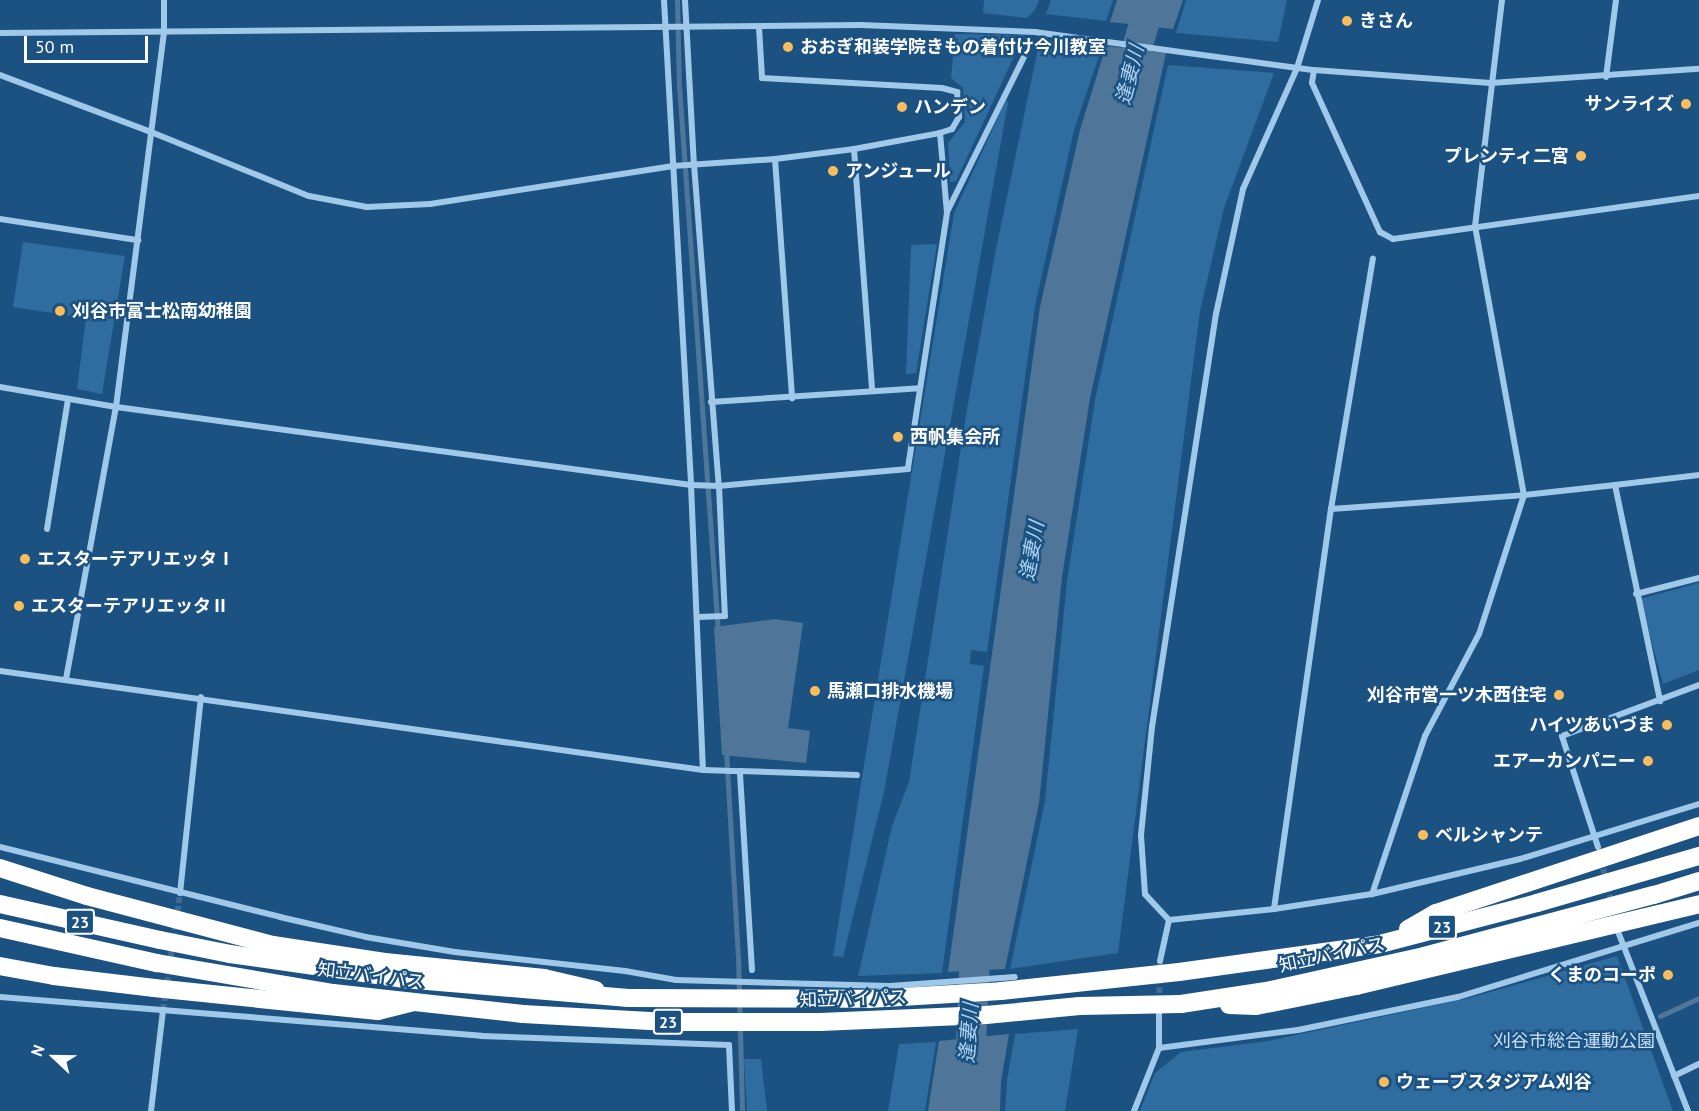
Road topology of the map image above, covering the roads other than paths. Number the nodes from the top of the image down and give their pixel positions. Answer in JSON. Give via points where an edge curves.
{"nodes":[{"id":1,"x":164,"y":0,"type":"edge"},
{"id":2,"x":664,"y":0,"type":"edge"},
{"id":3,"x":685,"y":0,"type":"edge"},
{"id":4,"x":1318,"y":0,"type":"edge"},
{"id":5,"x":1502,"y":0,"type":"edge"},
{"id":6,"x":1616,"y":0,"type":"edge"},
{"id":7,"x":664,"y":26,"type":"junction"},
{"id":8,"x":686,"y":26,"type":"junction"},
{"id":9,"x":759,"y":27,"type":"junction"},
{"id":10,"x":164,"y":31,"type":"junction"},
{"id":11,"x":0,"y":33,"type":"edge"},
{"id":12,"x":1024,"y":57,"type":"dead end"},
{"id":13,"x":1297,"y":68,"type":"junction"},
{"id":14,"x":1699,"y":69,"type":"edge"},
{"id":15,"x":1314,"y":70,"type":"junction"},
{"id":16,"x":0,"y":75,"type":"edge"},
{"id":17,"x":1606,"y":77,"type":"junction"},
{"id":18,"x":1491,"y":83,"type":"junction"},
{"id":19,"x":151,"y":132,"type":"junction"},
{"id":20,"x":940,"y":133,"type":"junction"},
{"id":21,"x":854,"y":149,"type":"junction"},
{"id":22,"x":775,"y":159,"type":"junction"},
{"id":23,"x":694,"y":164,"type":"junction"},
{"id":24,"x":673,"y":166,"type":"junction"},
{"id":25,"x":1699,"y":196,"type":"edge"},
{"id":26,"x":947,"y":213,"type":"junction"},
{"id":27,"x":0,"y":219,"type":"edge"},
{"id":28,"x":1475,"y":226,"type":"junction"},
{"id":29,"x":138,"y":240,"type":"junction"},
{"id":30,"x":1373,"y":258,"type":"dead end"},
{"id":31,"x":0,"y":387,"type":"edge"},
{"id":32,"x":920,"y":388,"type":"junction"},
{"id":33,"x":872,"y":391,"type":"junction"},
{"id":34,"x":792,"y":398,"type":"junction"},
{"id":35,"x":68,"y":399,"type":"junction"},
{"id":36,"x":711,"y":402,"type":"junction"},
{"id":37,"x":116,"y":407,"type":"junction"},
{"id":38,"x":1699,"y":476,"type":"edge"},
{"id":39,"x":691,"y":485,"type":"junction"},
{"id":40,"x":1615,"y":485,"type":"junction"},
{"id":41,"x":719,"y":486,"type":"junction"},
{"id":42,"x":1524,"y":495,"type":"junction"},
{"id":43,"x":1331,"y":509,"type":"junction"},
{"id":44,"x":47,"y":529,"type":"dead end"},
{"id":45,"x":1699,"y":578,"type":"edge"},
{"id":46,"x":1636,"y":594,"type":"junction"},
{"id":47,"x":698,"y":617,"type":"junction"},
{"id":48,"x":0,"y":671,"type":"edge"},
{"id":49,"x":66,"y":679,"type":"junction"},
{"id":50,"x":1699,"y":685,"type":"edge"},
{"id":51,"x":201,"y":697,"type":"junction"},
{"id":52,"x":1660,"y":701,"type":"junction"},
{"id":53,"x":704,"y":770,"type":"junction"},
{"id":54,"x":740,"y":771,"type":"junction"},
{"id":55,"x":857,"y":775,"type":"dead end"},
{"id":56,"x":1699,"y":804,"type":"edge"},
{"id":57,"x":1699,"y":826,"type":"edge"},
{"id":58,"x":1596,"y":837,"type":"junction"},
{"id":59,"x":0,"y":846,"type":"edge"},
{"id":60,"x":1598,"y":847,"type":"dead end"},
{"id":61,"x":1699,"y":856,"type":"edge"},
{"id":62,"x":0,"y":868,"type":"edge"},
{"id":63,"x":1699,"y":881,"type":"edge"},
{"id":64,"x":180,"y":892,"type":"junction"},
{"id":65,"x":1372,"y":894,"type":"junction"},
{"id":66,"x":0,"y":904,"type":"edge"},
{"id":67,"x":1699,"y":904,"type":"edge"},
{"id":68,"x":1274,"y":909,"type":"junction"},
{"id":69,"x":1169,"y":920,"type":"junction"},
{"id":70,"x":1699,"y":923,"type":"edge"},
{"id":71,"x":0,"y":928,"type":"edge"},
{"id":72,"x":1617,"y":929,"type":"dead end"},
{"id":73,"x":1380,"y":944,"type":"junction"},
{"id":74,"x":1622,"y":947,"type":"junction"},
{"id":75,"x":1160,"y":961,"type":"tunnel mouth"},
{"id":76,"x":0,"y":966,"type":"edge"},
{"id":77,"x":752,"y":970,"type":"dead end"},
{"id":78,"x":1015,"y":977,"type":"dead end"},
{"id":79,"x":0,"y":997,"type":"edge"},
{"id":80,"x":628,"y":998,"type":"junction"},
{"id":81,"x":413,"y":1002,"type":"junction"},
{"id":82,"x":1181,"y":1004,"type":"junction"},
{"id":83,"x":163,"y":1010,"type":"junction"},
{"id":84,"x":1159,"y":1012,"type":"tunnel mouth"},
{"id":85,"x":1159,"y":1048,"type":"junction"},
{"id":86,"x":1699,"y":1064,"type":"edge"},
{"id":87,"x":1674,"y":1076,"type":"junction"},
{"id":88,"x":151,"y":1111,"type":"edge"},
{"id":89,"x":732,"y":1111,"type":"edge"},
{"id":90,"x":1134,"y":1111,"type":"edge"},
{"id":91,"x":1688,"y":1111,"type":"edge"}],
"edges":[{"from":1,"to":10,"type":"street"},
{"from":2,"to":7,"type":"street"},
{"from":3,"to":8,"type":"street"},
{"from":4,"to":13,"type":"street"},
{"from":5,"to":18,"type":"street"},
{"from":6,"to":17,"type":"street"},
{"from":7,"to":8,"type":"street"},
{"from":7,"to":10,"type":"street"},
{"from":7,"to":24,"type":"street"},
{"from":8,"to":9,"type":"street"},
{"from":8,"to":23,"type":"street"},
{"from":9,"to":13,"type":"street","via":[[861,25],[1035,32]]},
{"from":9,"to":20,"type":"street","via":[[762,78],[957,92],[959,117],[952,129]]},
{"from":10,"to":11,"type":"street"},
{"from":10,"to":19,"type":"street"},
{"from":12,"to":26,"type":"street"},
{"from":13,"to":15,"type":"street"},
{"from":13,"to":69,"type":"street","via":[[1243,189],[1216,314],[1152,727],[1141,835],[1145,894]]},
{"from":14,"to":17,"type":"street"},
{"from":15,"to":18,"type":"street"},
{"from":15,"to":28,"type":"street","via":[[1312,83],[1380,232],[1393,239]]},
{"from":16,"to":19,"type":"street"},
{"from":17,"to":18,"type":"street"},
{"from":18,"to":28,"type":"street"},
{"from":19,"to":24,"type":"street","via":[[309,196],[367,207],[430,204]]},
{"from":19,"to":29,"type":"street"},
{"from":20,"to":21,"type":"street"},
{"from":20,"to":26,"type":"street"},
{"from":21,"to":22,"type":"street"},
{"from":21,"to":33,"type":"street"},
{"from":22,"to":23,"type":"street"},
{"from":22,"to":34,"type":"street"},
{"from":23,"to":24,"type":"street"},
{"from":23,"to":36,"type":"street"},
{"from":24,"to":39,"type":"street"},
{"from":25,"to":28,"type":"street"},
{"from":26,"to":32,"type":"street"},
{"from":27,"to":29,"type":"street"},
{"from":28,"to":42,"type":"street"},
{"from":29,"to":37,"type":"street"},
{"from":30,"to":43,"type":"street"},
{"from":31,"to":35,"type":"street"},
{"from":32,"to":33,"type":"street"},
{"from":32,"to":41,"type":"street","via":[[908,469]]},
{"from":33,"to":34,"type":"street"},
{"from":34,"to":36,"type":"street"},
{"from":35,"to":37,"type":"street"},
{"from":35,"to":44,"type":"street"},
{"from":36,"to":41,"type":"street"},
{"from":37,"to":39,"type":"street"},
{"from":37,"to":49,"type":"street"},
{"from":38,"to":40,"type":"street"},
{"from":39,"to":41,"type":"street"},
{"from":39,"to":47,"type":"street"},
{"from":40,"to":42,"type":"street"},
{"from":40,"to":46,"type":"street"},
{"from":41,"to":47,"type":"street","via":[[725,616]]},
{"from":42,"to":43,"type":"street"},
{"from":42,"to":65,"type":"street","via":[[1479,634],[1425,736]]},
{"from":43,"to":68,"type":"street"},
{"from":45,"to":46,"type":"street"},
{"from":46,"to":52,"type":"street"},
{"from":47,"to":53,"type":"street"},
{"from":48,"to":49,"type":"street"},
{"from":49,"to":51,"type":"street"},
{"from":50,"to":52,"type":"street"},
{"from":51,"to":53,"type":"street"},
{"from":51,"to":64,"type":"street"},
{"from":52,"to":58,"type":"street","via":[[1563,736]]},
{"from":53,"to":54,"type":"street"},
{"from":54,"to":55,"type":"street"},
{"from":54,"to":77,"type":"street"},
{"from":56,"to":58,"type":"street"},
{"from":57,"to":73,"type":"highway","via":[[1436,913]]},
{"from":58,"to":60,"type":"street"},
{"from":58,"to":65,"type":"street"},
{"from":59,"to":64,"type":"street"},
{"from":61,"to":73,"type":"highway","name":"知立バイパス","number":"23"},
{"from":62,"to":80,"type":"highway","via":[[87,896],[273,945],[385,962],[544,978]]},
{"from":63,"to":82,"type":"highway","name":"知立バイパス","number":"23","via":[[1424,956],[1271,990]]},
{"from":64,"to":78,"type":"street","via":[[366,937],[676,980],[890,986]]},
{"from":65,"to":68,"type":"street"},
{"from":66,"to":80,"type":"highway","name":"知立バイパス","number":"23","bridge":true,"via":[[242,956],[403,979]]},
{"from":67,"to":82,"type":"highway","number":"23","via":[[1256,1006]]},
{"from":68,"to":69,"type":"street"},
{"from":69,"to":75,"type":"street"},
{"from":70,"to":74,"type":"street"},
{"from":71,"to":81,"type":"highway","name":"知立バイパス","number":"23","bridge":true,"via":[[157,963],[333,993]]},
{"from":72,"to":74,"type":"street"},
{"from":73,"to":80,"type":"highway","name":"知立バイパス","number":"23","bridge":true,"via":[[1179,972],[1001,991],[868,999]]},
{"from":74,"to":85,"type":"street","via":[[1458,997],[1298,1030]]},
{"from":74,"to":87,"type":"street"},
{"from":76,"to":81,"type":"highway","via":[[154,988],[378,1011]]},
{"from":79,"to":83,"type":"street"},
{"from":81,"to":82,"type":"highway","name":"知立バイパス","number":"23","bridge":true,"via":[[523,1014],[668,1022],[820,1022],[986,1015],[1080,1006]]},
{"from":83,"to":88,"type":"street"},
{"from":83,"to":89,"type":"street","via":[[481,1036],[729,1045]]},
{"from":84,"to":85,"type":"street"},
{"from":85,"to":90,"type":"street"},
{"from":86,"to":87,"type":"street"},
{"from":87,"to":91,"type":"street"}]}
